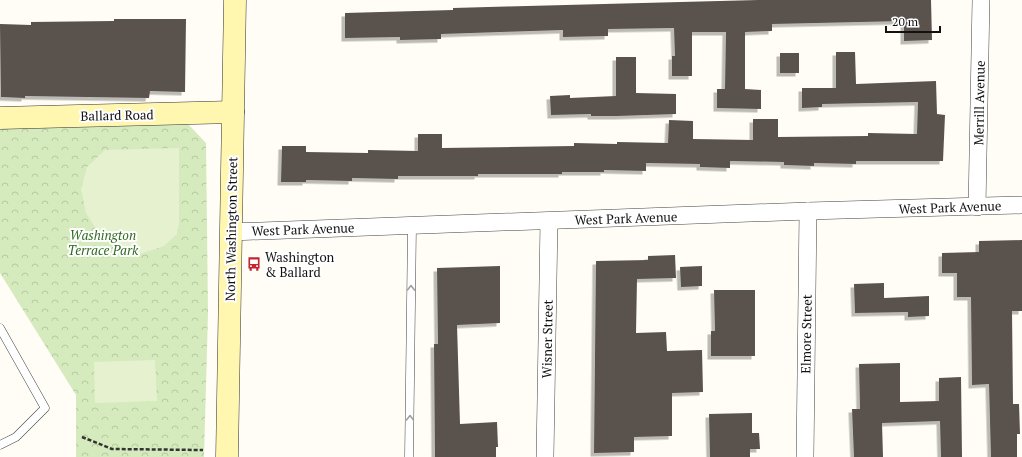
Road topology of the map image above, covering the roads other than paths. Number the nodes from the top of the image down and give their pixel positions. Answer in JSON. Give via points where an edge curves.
{"nodes":[{"id":1,"x":235,"y":0,"type":"edge"},
{"id":2,"x":981,"y":0,"type":"edge"},
{"id":3,"x":233,"y":112,"type":"junction"},
{"id":4,"x":0,"y":118,"type":"edge"},
{"id":5,"x":1022,"y":205,"type":"edge"},
{"id":6,"x":978,"y":207,"type":"junction"},
{"id":7,"x":808,"y":211,"type":"junction"},
{"id":8,"x":549,"y":221,"type":"junction"},
{"id":9,"x":412,"y":226,"type":"junction"},
{"id":10,"x":231,"y":232,"type":"junction"},
{"id":11,"x":0,"y":328,"type":"edge"},
{"id":12,"x":0,"y":445,"type":"edge"},
{"id":13,"x":227,"y":457,"type":"edge"},
{"id":14,"x":409,"y":457,"type":"edge"},
{"id":15,"x":546,"y":457,"type":"edge"},
{"id":16,"x":804,"y":457,"type":"edge"}],
"edges":[{"from":1,"to":3,"type":"street","name":"North Washington Street"},
{"from":2,"to":6,"type":"street","name":"Merrill Avenue"},
{"from":3,"to":4,"type":"street","name":"Ballard Road"},
{"from":3,"to":10,"type":"street","name":"North Washington Street"},
{"from":5,"to":6,"type":"street","name":"West Park Avenue"},
{"from":6,"to":7,"type":"street","name":"West Park Avenue"},
{"from":7,"to":8,"type":"street","name":"West Park Avenue"},
{"from":7,"to":16,"type":"street","name":"Elmore Street"},
{"from":8,"to":9,"type":"street","name":"West Park Avenue"},
{"from":8,"to":15,"type":"street","name":"Wisner Street"},
{"from":9,"to":10,"type":"street","name":"West Park Avenue"},
{"from":14,"to":9,"type":"lane","one_way":true},
{"from":10,"to":13,"type":"street","name":"North Washington Street"},
{"from":11,"to":12,"type":"lane","via":[[45,408],[16,437]]}]}
